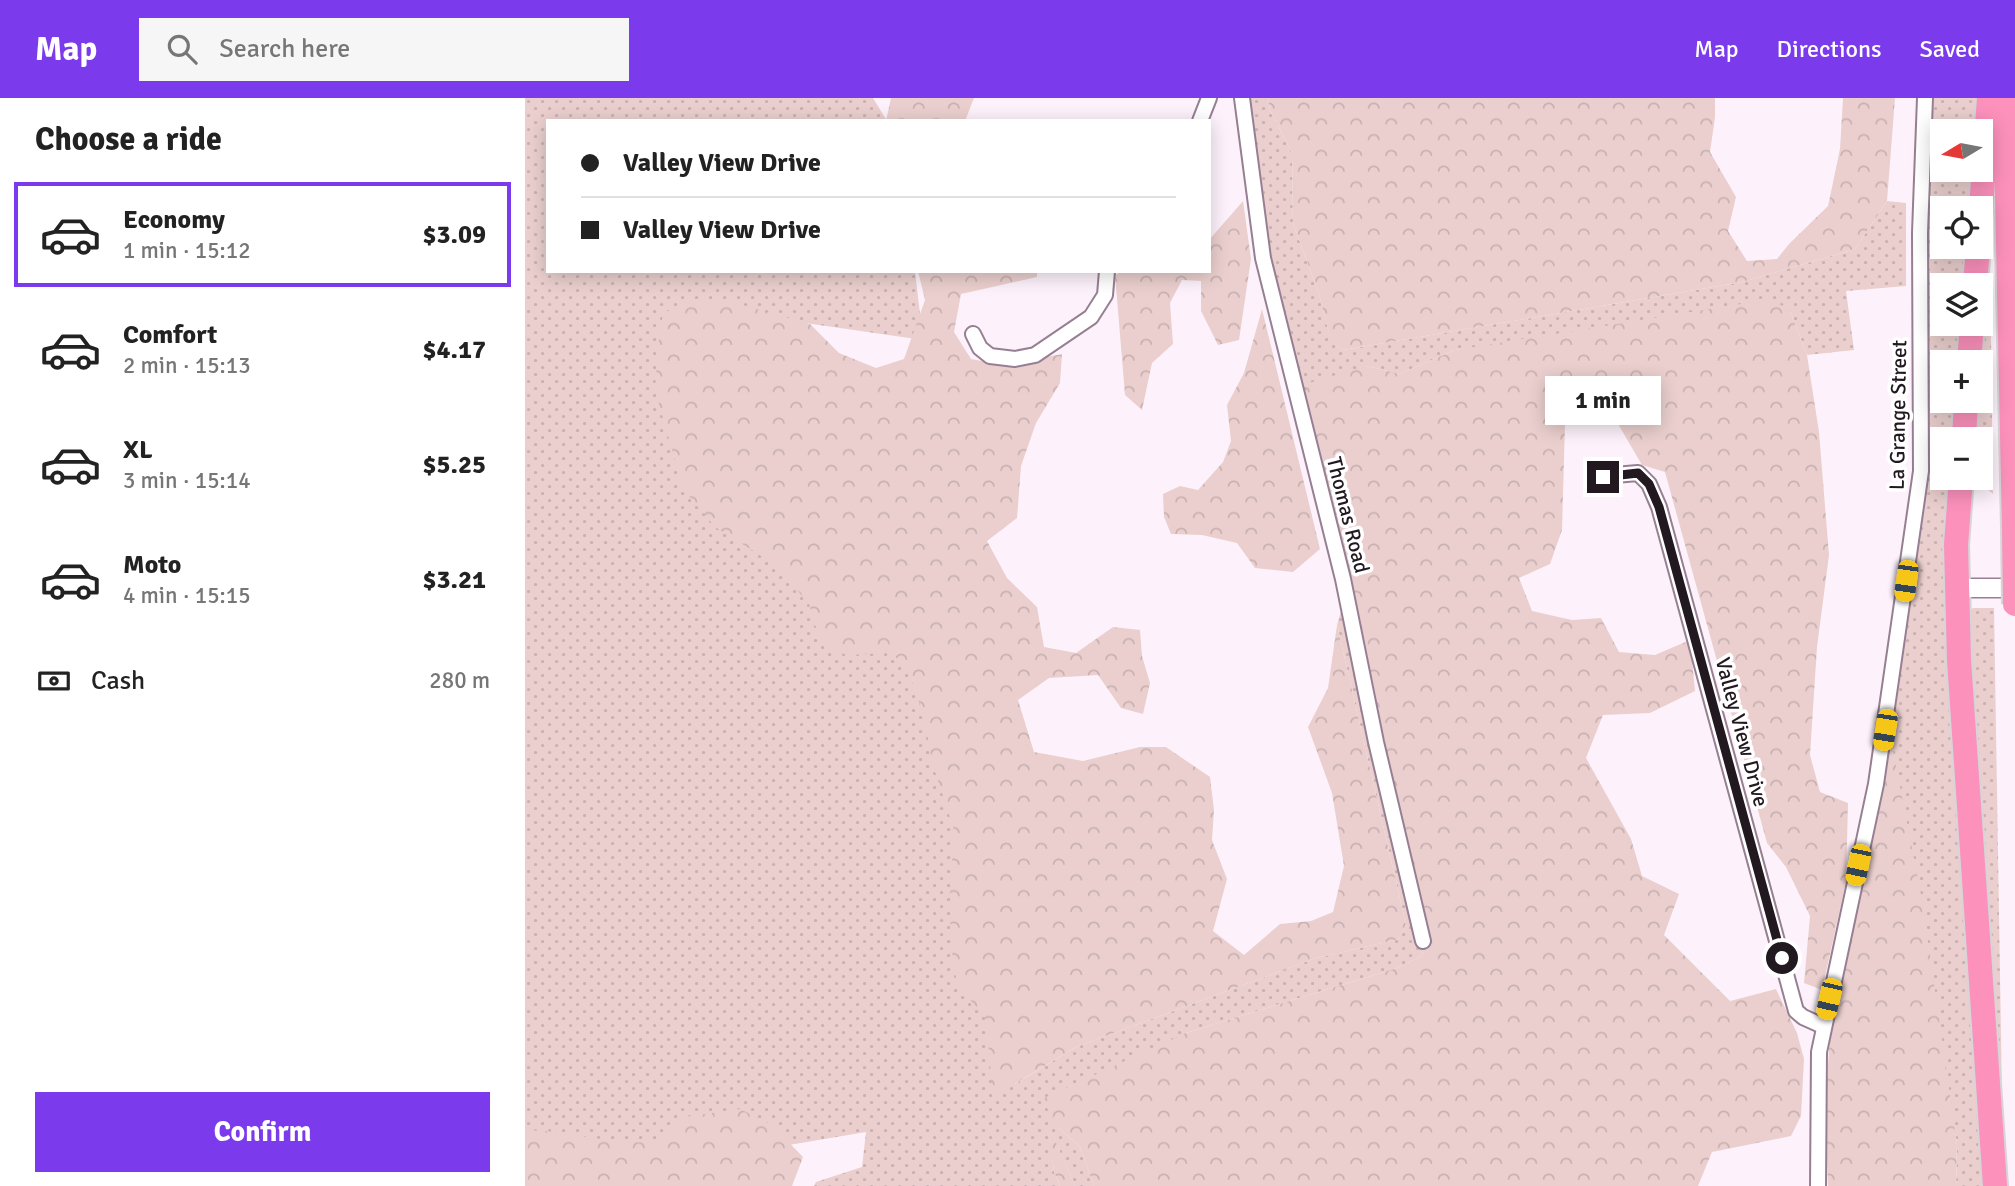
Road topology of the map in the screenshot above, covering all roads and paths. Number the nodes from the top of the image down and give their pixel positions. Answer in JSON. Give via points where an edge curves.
{"nodes":[{"id":1,"x":1209,"y":98,"type":"edge"},
{"id":2,"x":1242,"y":98,"type":"edge"},
{"id":3,"x":1925,"y":98,"type":"edge"},
{"id":4,"x":1989,"y":98,"type":"edge"},
{"id":5,"x":2005,"y":98,"type":"edge"},
{"id":6,"x":1201,"y":119,"type":"edge"},
{"id":7,"x":1982,"y":196,"type":"edge"},
{"id":8,"x":1107,"y":273,"type":"edge"},
{"id":9,"x":973,"y":334,"type":"dead end"},
{"id":10,"x":1603,"y":477,"type":"dead end"},
{"id":11,"x":1960,"y":490,"type":"edge"},
{"id":12,"x":2014,"y":528,"type":"edge"},
{"id":13,"x":1956,"y":588,"type":"junction"},
{"id":14,"x":2015,"y":588,"type":"edge"},
{"id":15,"x":2015,"y":604,"type":"edge"},
{"id":16,"x":1423,"y":941,"type":"dead end"},
{"id":17,"x":1823,"y":1026,"type":"junction"},
{"id":18,"x":1818,"y":1186,"type":"edge"},
{"id":19,"x":1995,"y":1186,"type":"edge"}],
"edges":[{"from":1,"to":6,"type":"street"},
{"from":2,"to":16,"type":"street","name":"Thomas Road","via":[[1263,258],[1343,579]]},
{"from":3,"to":17,"type":"street","name":"La Grange Street","via":[[1920,233],[1921,471],[1876,784]]},
{"from":4,"to":7,"type":"highway"},
{"from":5,"to":12,"type":"highway"},
{"from":8,"to":9,"type":"street","via":[[1105,295],[1091,317],[1035,355],[1015,359],[990,356]]},
{"from":10,"to":17,"type":"street","name":"Valley View Drive","via":[[1638,473],[1649,484],[1659,507],[1796,1011]]},
{"from":11,"to":13,"type":"highway"},
{"from":12,"to":15,"type":"highway","bridge":true},
{"from":13,"to":14,"type":"street"},
{"from":13,"to":19,"type":"highway"},
{"from":17,"to":18,"type":"street","name":"La Grange Street","via":[[1817,1092]]}]}
